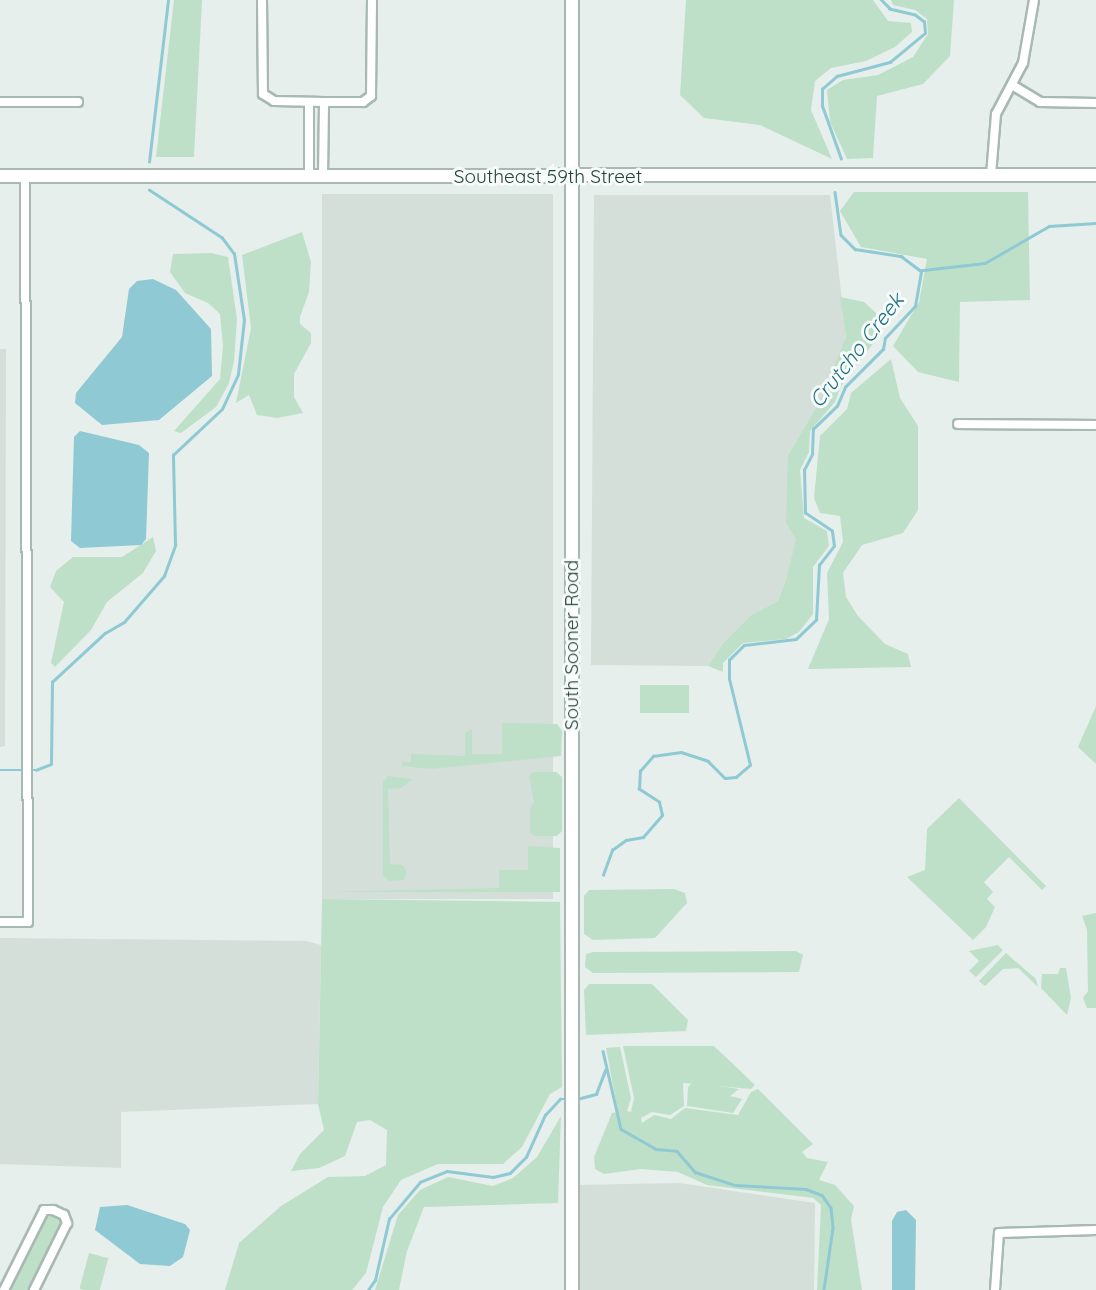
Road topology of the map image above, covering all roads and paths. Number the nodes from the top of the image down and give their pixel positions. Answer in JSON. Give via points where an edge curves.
{"nodes":[{"id":1,"x":262,"y":0,"type":"edge"},
{"id":2,"x":372,"y":0,"type":"edge"},
{"id":3,"x":572,"y":0,"type":"edge"},
{"id":4,"x":1034,"y":0,"type":"edge"},
{"id":5,"x":1012,"y":85,"type":"junction"},
{"id":6,"x":0,"y":102,"type":"edge"},
{"id":7,"x":78,"y":102,"type":"dead end"},
{"id":8,"x":309,"y":102,"type":"junction"},
{"id":9,"x":324,"y":102,"type":"junction"},
{"id":10,"x":1096,"y":103,"type":"edge"},
{"id":11,"x":991,"y":175,"type":"junction"},
{"id":12,"x":1096,"y":175,"type":"edge"},
{"id":13,"x":0,"y":176,"type":"edge"},
{"id":14,"x":25,"y":176,"type":"junction"},
{"id":15,"x":309,"y":176,"type":"junction"},
{"id":16,"x":323,"y":176,"type":"junction"},
{"id":17,"x":572,"y":177,"type":"junction"},
{"id":18,"x":958,"y":424,"type":"dead end"},
{"id":19,"x":1096,"y":425,"type":"edge"},
{"id":20,"x":0,"y":922,"type":"edge"},
{"id":21,"x":1096,"y":1230,"type":"edge"},
{"id":22,"x":4,"y":1290,"type":"edge"},
{"id":23,"x":34,"y":1290,"type":"edge"},
{"id":24,"x":572,"y":1290,"type":"edge"},
{"id":25,"x":995,"y":1290,"type":"edge"}],
"edges":[{"from":1,"to":8,"type":"street","via":[[265,97]]},
{"from":2,"to":9,"type":"street","via":[[369,99]]},
{"from":3,"to":17,"type":"main road","name":"South Sooner Road"},
{"from":4,"to":5,"type":"street","via":[[1030,42]]},
{"from":5,"to":10,"type":"street","via":[[1040,102]]},
{"from":5,"to":11,"type":"street","via":[[996,114]]},
{"from":6,"to":7,"type":"street"},
{"from":8,"to":9,"type":"street"},
{"from":8,"to":15,"type":"street"},
{"from":9,"to":16,"type":"street"},
{"from":11,"to":12,"type":"main road","name":"Southeast 59th Street"},
{"from":11,"to":17,"type":"main road","name":"Southeast 59th Street"},
{"from":13,"to":14,"type":"main road","name":"Southeast 59th Street"},
{"from":14,"to":15,"type":"main road","name":"Southeast 59th Street"},
{"from":14,"to":20,"type":"street","via":[[27,922]]},
{"from":15,"to":16,"type":"main road","name":"Southeast 59th Street"},
{"from":16,"to":17,"type":"main road","name":"Southeast 59th Street"},
{"from":17,"to":24,"type":"main road","name":"South Sooner Road"},
{"from":18,"to":19,"type":"street"},
{"from":21,"to":25,"type":"street","via":[[999,1233]]},
{"from":22,"to":23,"type":"street","via":[[44,1210],[53,1210],[64,1215],[67,1223]]}]}
